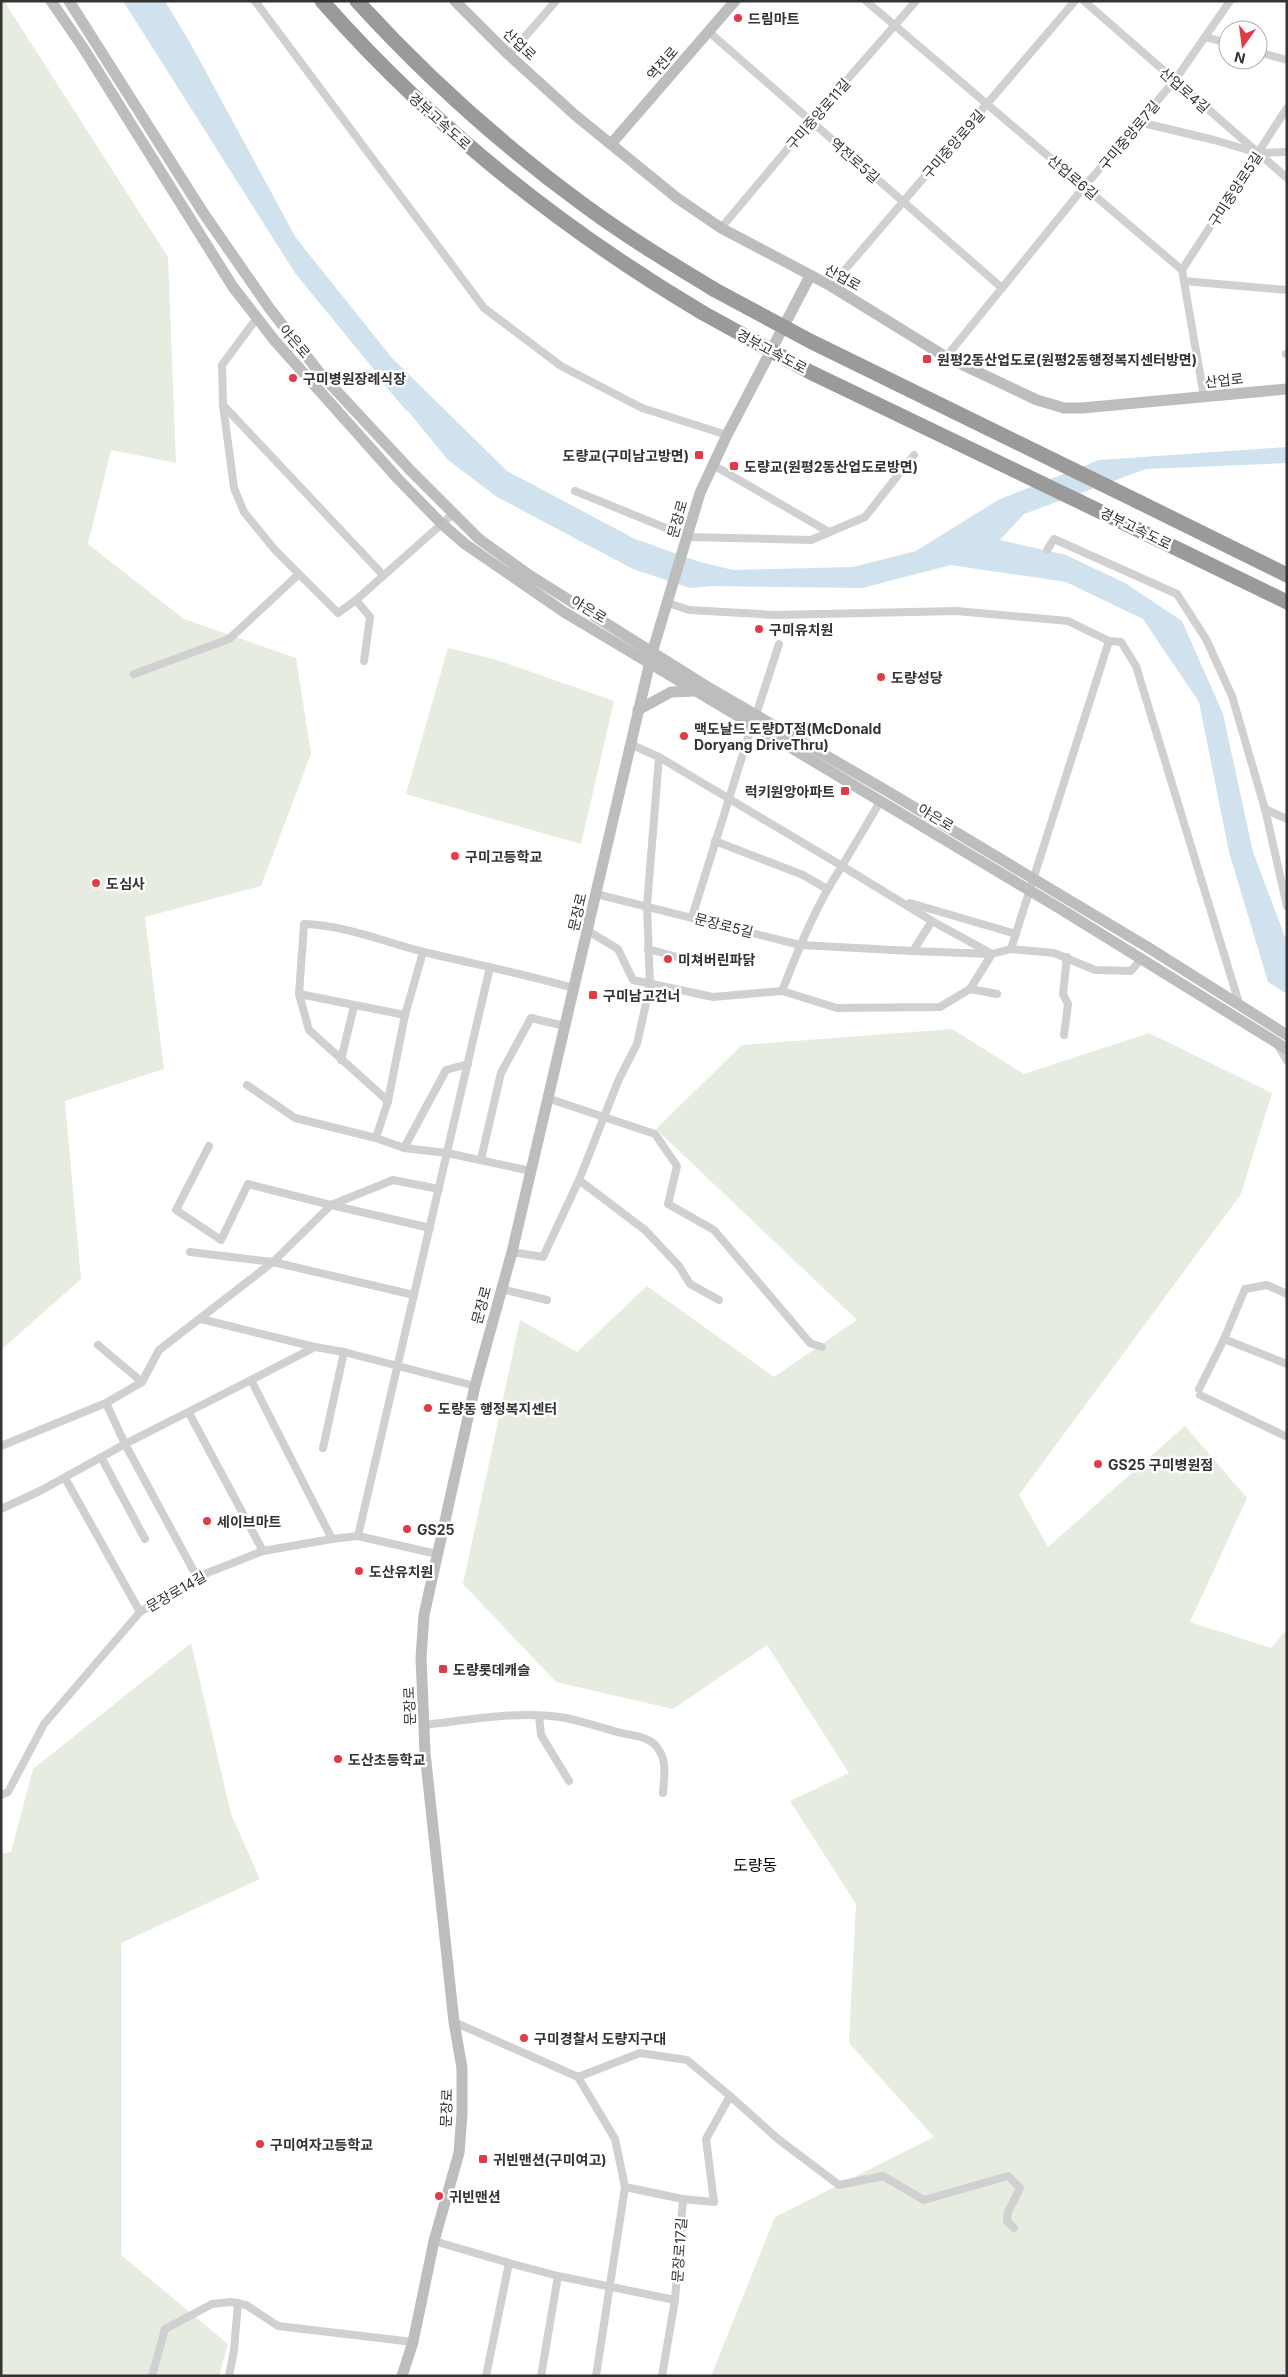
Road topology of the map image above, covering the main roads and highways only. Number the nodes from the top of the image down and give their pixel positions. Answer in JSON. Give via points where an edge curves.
{"nodes":[{"id":1,"x":322,"y":1,"type":"edge"},
{"id":2,"x":357,"y":1,"type":"edge"},
{"id":3,"x":1287,"y":575,"type":"edge"},
{"id":4,"x":1287,"y":602,"type":"edge"}],
"edges":[{"from":1,"to":4,"type":"highway","name":"경부고속도로","bridge":true,"via":[[406,90],[498,172],[610,255],[703,313],[810,372]]},
{"from":2,"to":3,"type":"highway","name":"경부고속도로","bridge":true,"via":[[445,91],[527,162],[655,254],[810,342]]}]}
